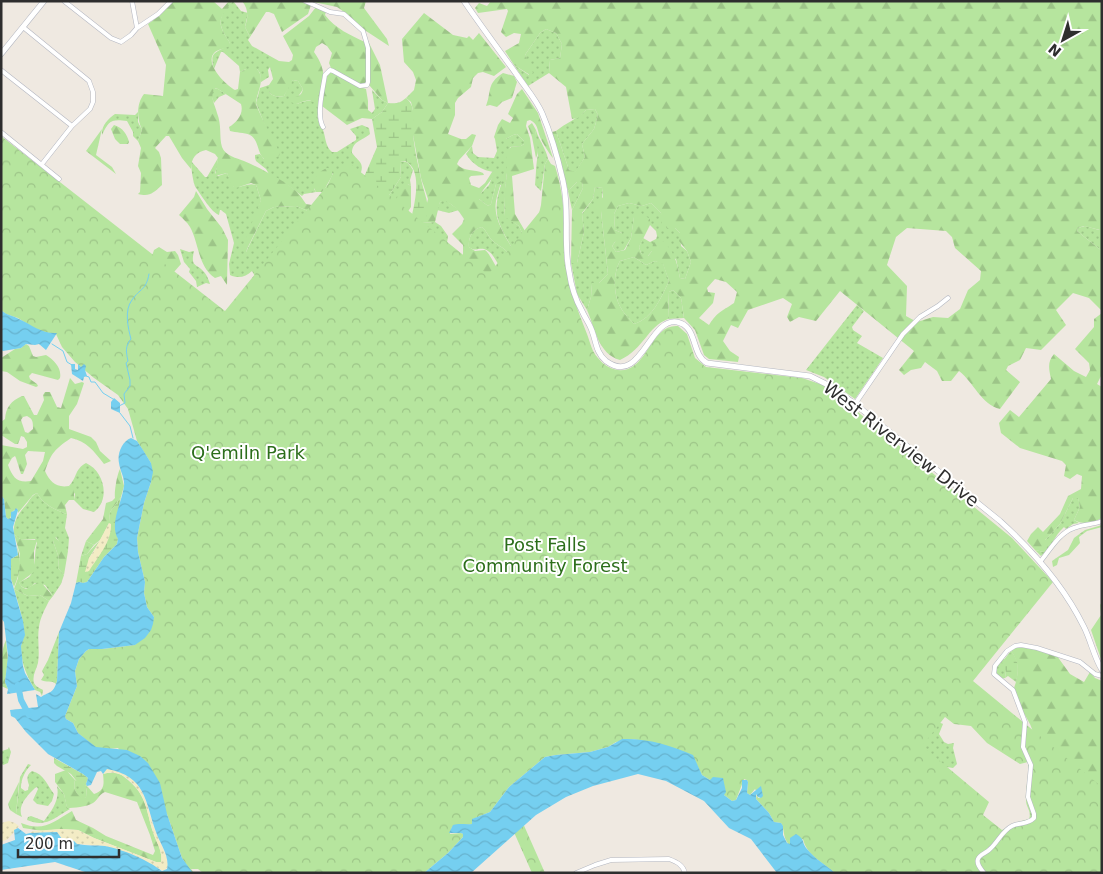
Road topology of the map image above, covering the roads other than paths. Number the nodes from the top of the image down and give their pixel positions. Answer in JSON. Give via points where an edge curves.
{"nodes":[{"id":1,"x":44,"y":1,"type":"edge"},
{"id":2,"x":64,"y":1,"type":"edge"},
{"id":3,"x":132,"y":1,"type":"edge"},
{"id":4,"x":171,"y":1,"type":"edge"},
{"id":5,"x":305,"y":1,"type":"edge"},
{"id":6,"x":464,"y":1,"type":"edge"},
{"id":7,"x":23,"y":27,"type":"junction"},
{"id":8,"x":137,"y":28,"type":"junction"},
{"id":9,"x":1,"y":54,"type":"edge"},
{"id":10,"x":1,"y":70,"type":"edge"},
{"id":11,"x":72,"y":126,"type":"junction"},
{"id":12,"x":323,"y":127,"type":"dead end"},
{"id":13,"x":1,"y":132,"type":"edge"},
{"id":14,"x":42,"y":164,"type":"junction"},
{"id":15,"x":59,"y":178,"type":"dead end"},
{"id":16,"x":948,"y":298,"type":"dead end"},
{"id":17,"x":855,"y":404,"type":"junction"},
{"id":18,"x":1102,"y":521,"type":"edge"},
{"id":19,"x":1040,"y":562,"type":"junction"},
{"id":20,"x":1102,"y":670,"type":"edge"},
{"id":21,"x":1102,"y":676,"type":"edge"},
{"id":22,"x":576,"y":873,"type":"edge"},
{"id":23,"x":685,"y":873,"type":"edge"},
{"id":24,"x":984,"y":873,"type":"edge"}],
"edges":[{"from":1,"to":7,"type":"street"},
{"from":2,"to":8,"type":"street","via":[[117,41],[132,36]]},
{"from":3,"to":8,"type":"street"},
{"from":4,"to":8,"type":"street"},
{"from":5,"to":12,"type":"street","via":[[330,12],[344,14],[363,31],[368,48],[367,85],[360,86],[333,71],[325,75],[319,114]]},
{"from":6,"to":17,"type":"street","name":"West Riverview Drive","via":[[542,113],[565,189],[567,256],[572,286],[602,356],[613,364],[632,363],[658,330],[677,322],[691,332],[700,357],[707,363],[810,376]]},
{"from":7,"to":9,"type":"street"},
{"from":7,"to":11,"type":"street","via":[[90,81],[93,102]]},
{"from":10,"to":11,"type":"street"},
{"from":11,"to":14,"type":"street"},
{"from":13,"to":14,"type":"street"},
{"from":14,"to":15,"type":"street"},
{"from":16,"to":17,"type":"street","via":[[920,317],[904,334]]},
{"from":17,"to":19,"type":"street","name":"West Riverview Drive","via":[[1000,521]]},
{"from":18,"to":19,"type":"street","via":[[1070,529]]},
{"from":19,"to":20,"type":"street","name":"West Riverview Drive","via":[[1079,618]]},
{"from":21,"to":24,"type":"street","via":[[1080,662],[1021,645],[1010,648],[995,666],[994,674],[1013,690],[1025,722],[1023,747],[1031,765],[1028,797],[1034,818],[1029,823],[1007,829],[990,850],[979,857],[979,866]]},
{"from":22,"to":23,"type":"street","via":[[610,860],[669,859],[678,862]]}]}
